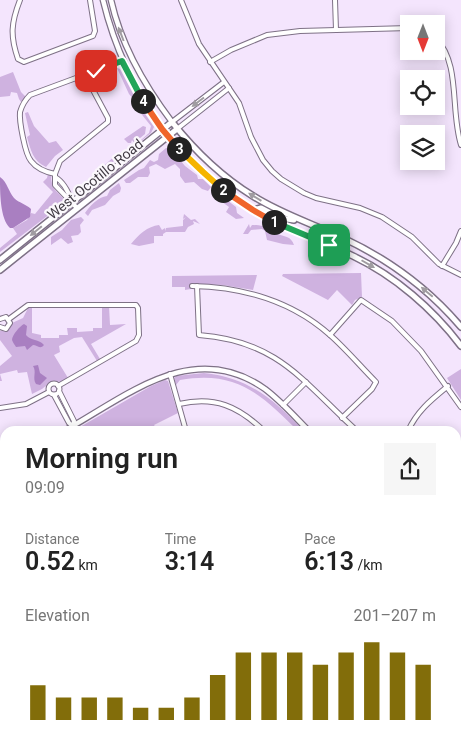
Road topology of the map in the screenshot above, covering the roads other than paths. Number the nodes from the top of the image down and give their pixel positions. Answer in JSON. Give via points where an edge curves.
{"nodes":[{"id":1,"x":20,"y":0,"type":"edge"},
{"id":2,"x":90,"y":0,"type":"edge"},
{"id":3,"x":103,"y":0,"type":"edge"},
{"id":4,"x":111,"y":0,"type":"edge"},
{"id":5,"x":181,"y":0,"type":"edge"},
{"id":6,"x":335,"y":0,"type":"edge"},
{"id":7,"x":400,"y":28,"type":"edge"},
{"id":8,"x":336,"y":30,"type":"junction"},
{"id":9,"x":445,"y":46,"type":"edge"},
{"id":10,"x":122,"y":61,"type":"junction"},
{"id":11,"x":210,"y":62,"type":"junction"},
{"id":12,"x":85,"y":75,"type":"junction"},
{"id":13,"x":224,"y":82,"type":"junction"},
{"id":14,"x":456,"y":87,"type":"junction"},
{"id":15,"x":461,"y":87,"type":"edge"},
{"id":16,"x":229,"y":88,"type":"junction"},
{"id":17,"x":172,"y":122,"type":"junction"},
{"id":18,"x":162,"y":129,"type":"junction"},
{"id":19,"x":177,"y":129,"type":"junction"},
{"id":20,"x":168,"y":136,"type":"junction"},
{"id":21,"x":461,"y":145,"type":"edge"},
{"id":22,"x":55,"y":176,"type":"junction"},
{"id":23,"x":62,"y":184,"type":"junction"},
{"id":24,"x":58,"y":189,"type":"junction"},
{"id":25,"x":72,"y":202,"type":"junction"},
{"id":26,"x":77,"y":208,"type":"junction"},
{"id":27,"x":253,"y":210,"type":"junction"},
{"id":28,"x":304,"y":222,"type":"junction"},
{"id":29,"x":461,"y":231,"type":"edge"},
{"id":30,"x":0,"y":260,"type":"edge"},
{"id":31,"x":442,"y":266,"type":"junction"},
{"id":32,"x":0,"y":270,"type":"edge"},
{"id":33,"x":461,"y":275,"type":"edge"},
{"id":34,"x":192,"y":286,"type":"dead end"},
{"id":35,"x":197,"y":286,"type":"junction"},
{"id":36,"x":1,"y":317,"type":"edge"},
{"id":37,"x":9,"y":319,"type":"junction"},
{"id":38,"x":461,"y":326,"type":"edge"},
{"id":39,"x":0,"y":327,"type":"edge"},
{"id":40,"x":330,"y":335,"type":"junction"},
{"id":41,"x":460,"y":343,"type":"edge"},
{"id":42,"x":170,"y":374,"type":"junction"},
{"id":43,"x":306,"y":382,"type":"junction"},
{"id":44,"x":448,"y":386,"type":"junction"},
{"id":45,"x":59,"y":389,"type":"junction"},
{"id":46,"x":49,"y":392,"type":"junction"},
{"id":47,"x":54,"y":394,"type":"junction"},
{"id":48,"x":179,"y":404,"type":"junction"},
{"id":49,"x":283,"y":405,"type":"junction"},
{"id":50,"x":461,"y":407,"type":"edge"},
{"id":51,"x":0,"y":408,"type":"edge"},
{"id":52,"x":342,"y":418,"type":"junction"},
{"id":53,"x":73,"y":426,"type":"junction"},
{"id":54,"x":185,"y":426,"type":"edge"},
{"id":55,"x":257,"y":426,"type":"edge"},
{"id":56,"x":304,"y":426,"type":"edge"},
{"id":57,"x":351,"y":426,"type":"edge"},
{"id":58,"x":410,"y":426,"type":"edge"}],
"edges":[{"from":1,"to":2,"type":"street","via":[[14,18],[13,45],[20,62],[27,62],[95,34]]},
{"from":3,"to":10,"type":"street"},
{"from":17,"to":4,"type":"street","one_way":true,"via":[[136,66]]},
{"from":5,"to":11,"type":"street","via":[[196,38]]},
{"from":6,"to":8,"type":"street"},
{"from":7,"to":8,"type":"street"},
{"from":8,"to":11,"type":"street","via":[[267,35],[237,46]]},
{"from":9,"to":14,"type":"street","via":[[452,59]]},
{"from":10,"to":12,"type":"street"},
{"from":10,"to":18,"type":"street","via":[[139,95]]},
{"from":11,"to":13,"type":"street"},
{"from":12,"to":22,"type":"street","via":[[108,122],[60,161]]},
{"from":12,"to":22,"type":"street","via":[[30,96],[21,110],[28,156],[38,167]]},
{"from":13,"to":16,"type":"street"},
{"from":13,"to":17,"type":"street","name":"West Ocotillo Road","one_way":true},
{"from":14,"to":15,"type":"street"},
{"from":14,"to":21,"type":"street"},
{"from":16,"to":19,"type":"street","name":"West Ocotillo Road"},
{"from":16,"to":31,"type":"street","via":[[239,103],[256,149],[281,179],[304,193],[382,217],[412,237]]},
{"from":17,"to":18,"type":"main road","name":"West Ocotillo Road"},
{"from":17,"to":19,"type":"main road"},
{"from":18,"to":20,"type":"main road"},
{"from":18,"to":25,"type":"main road","name":"West Ocotillo Road"},
{"from":19,"to":20,"type":"main road","name":"West Ocotillo Road"},
{"from":28,"to":19,"type":"main road","one_way":true,"via":[[253,196],[224,175]]},
{"from":20,"to":26,"type":"main road","name":"West Ocotillo Road"},
{"from":20,"to":27,"type":"main road","via":[[203,172]]},
{"from":22,"to":23,"type":"street"},
{"from":22,"to":24,"type":"street"},
{"from":23,"to":24,"type":"street"},
{"from":23,"to":25,"type":"street"},
{"from":24,"to":25,"type":"street"},
{"from":25,"to":26,"type":"street"},
{"from":25,"to":30,"type":"main road","name":"West Ocotillo Road","one_way":true},
{"from":26,"to":32,"type":"main road","name":"West Ocotillo Road"},
{"from":27,"to":28,"type":"main road","via":[[260,208],[280,218]]},
{"from":27,"to":41,"type":"main road","one_way":true,"via":[[356,257],[381,272],[421,303]]},
{"from":38,"to":28,"type":"main road","one_way":true,"via":[[433,297],[394,266]]},
{"from":29,"to":31,"type":"street"},
{"from":31,"to":33,"type":"street"},
{"from":34,"to":35,"type":"street"},
{"from":35,"to":40,"type":"street","via":[[263,296],[297,312]]},
{"from":35,"to":43,"type":"street","via":[[199,335],[248,344],[274,356]]},
{"from":36,"to":37,"type":"street"},
{"from":37,"to":39,"type":"street","via":[[8,328]]},
{"from":37,"to":45,"type":"street","via":[[28,305],[136,305],[138,339]]},
{"from":40,"to":44,"type":"street","via":[[361,300],[398,327]]},
{"from":40,"to":52,"type":"street","via":[[376,382]]},
{"from":42,"to":48,"type":"street"},
{"from":42,"to":49,"type":"street","via":[[196,369],[232,374],[257,384]]},
{"from":42,"to":53,"type":"street","via":[[143,385]]},
{"from":43,"to":49,"type":"street"},
{"from":43,"to":52,"type":"street"},
{"from":44,"to":50,"type":"street"},
{"from":44,"to":58,"type":"street","via":[[424,405]]},
{"from":45,"to":46,"type":"street","via":[[56,384],[51,384]]},
{"from":45,"to":47,"type":"street"},
{"from":45,"to":53,"type":"street","via":[[74,421]]},
{"from":46,"to":47,"type":"street"},
{"from":46,"to":51,"type":"street","via":[[26,404]]},
{"from":47,"to":53,"type":"street"},
{"from":48,"to":54,"type":"street"},
{"from":48,"to":55,"type":"street","via":[[201,401],[229,406],[246,415]]},
{"from":49,"to":56,"type":"street"},
{"from":52,"to":57,"type":"street"}]}
